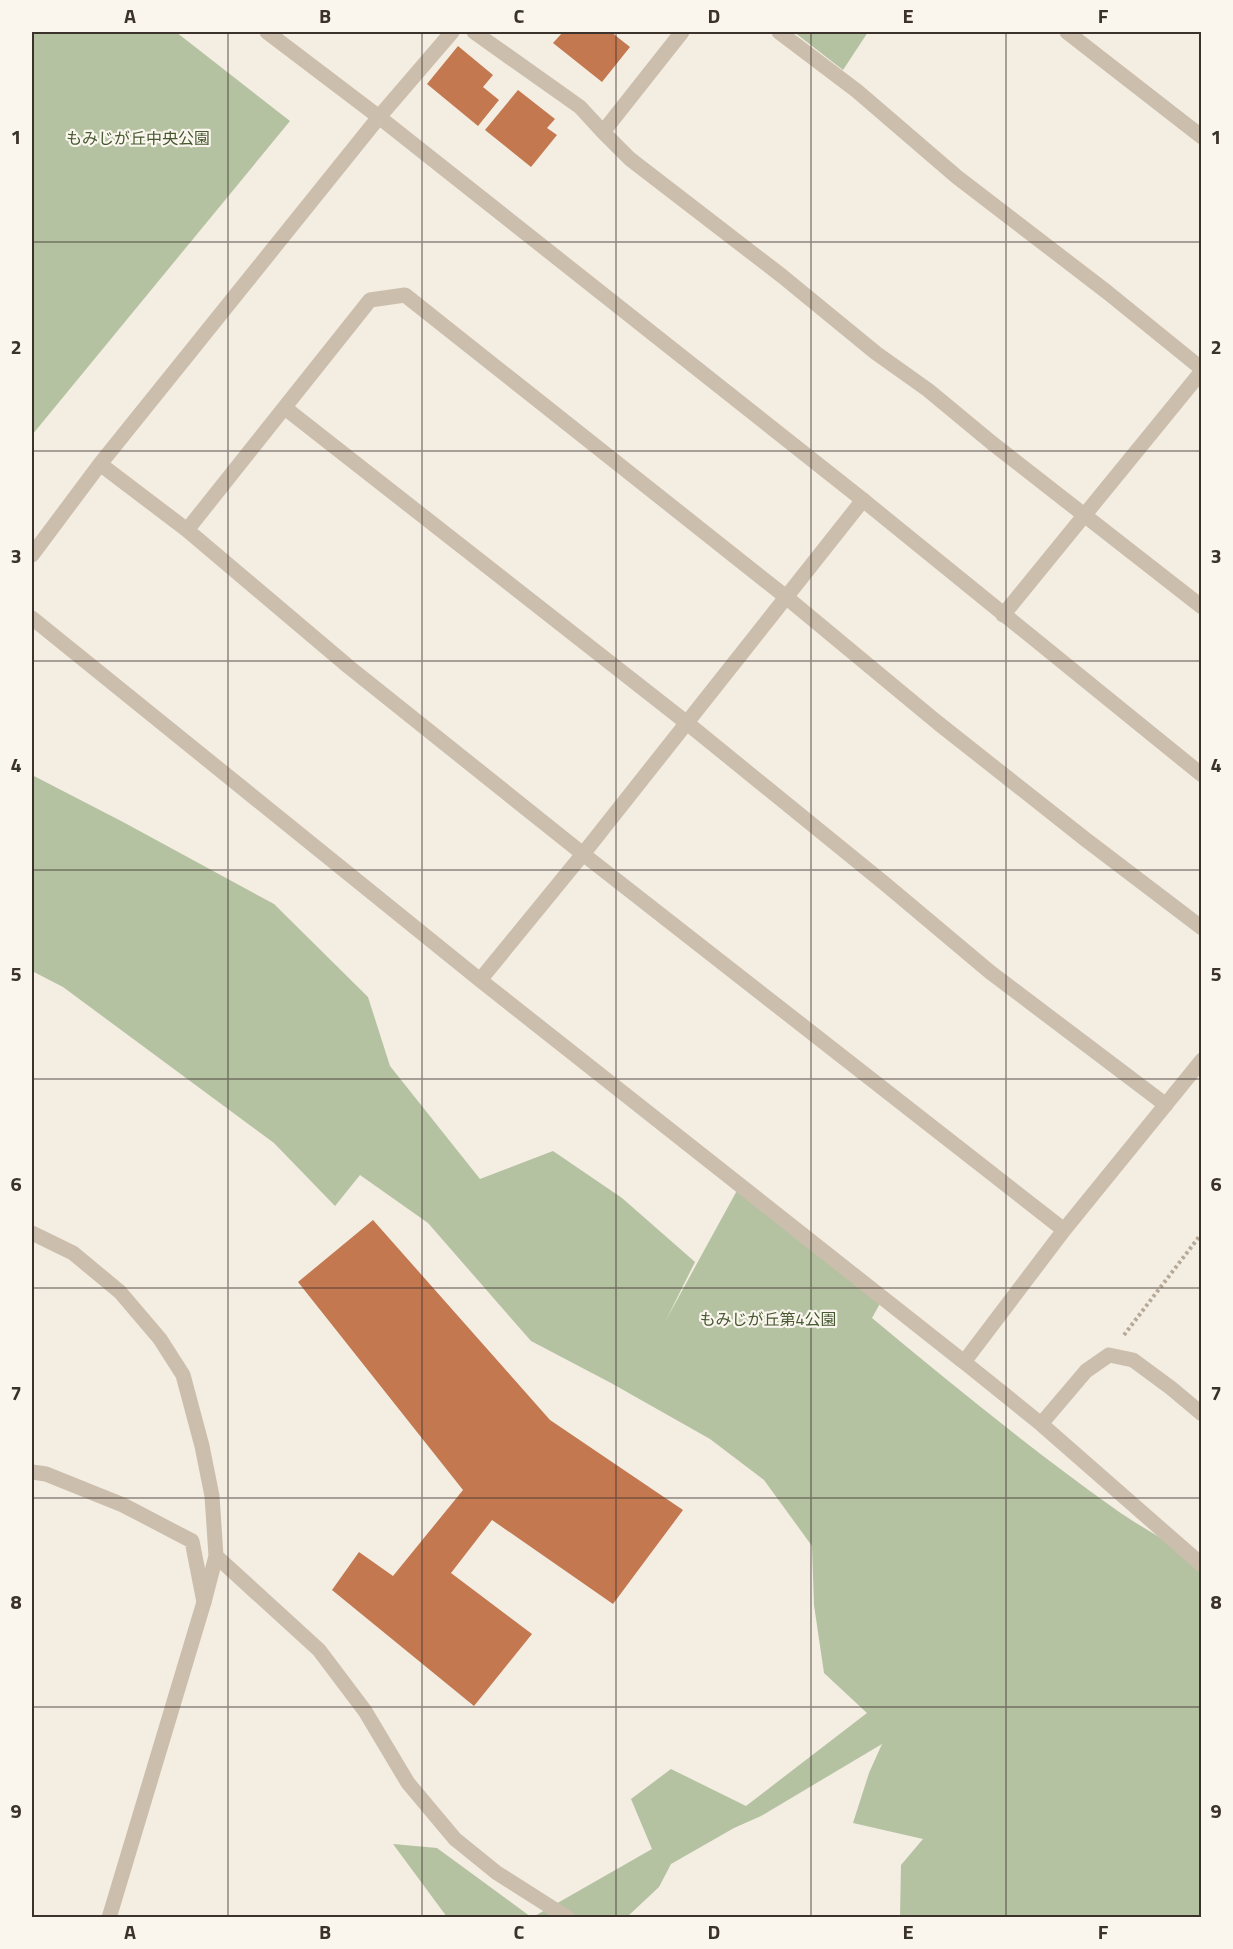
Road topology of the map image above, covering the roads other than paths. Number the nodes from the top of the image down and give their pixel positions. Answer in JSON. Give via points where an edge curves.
{"nodes":[{"id":1,"x":267,"y":32,"type":"edge"},
{"id":2,"x":452,"y":32,"type":"edge"},
{"id":3,"x":474,"y":32,"type":"edge"},
{"id":4,"x":682,"y":32,"type":"edge"},
{"id":5,"x":779,"y":32,"type":"edge"},
{"id":6,"x":1066,"y":32,"type":"edge"},
{"id":7,"x":379,"y":117,"type":"junction"},
{"id":8,"x":603,"y":132,"type":"junction"},
{"id":9,"x":1202,"y":137,"type":"edge"},
{"id":10,"x":1202,"y":370,"type":"edge"},
{"id":11,"x":285,"y":408,"type":"junction"},
{"id":12,"x":100,"y":464,"type":"junction"},
{"id":13,"x":863,"y":500,"type":"junction"},
{"id":14,"x":1084,"y":516,"type":"junction"},
{"id":15,"x":187,"y":530,"type":"junction"},
{"id":16,"x":32,"y":555,"type":"edge"},
{"id":17,"x":786,"y":597,"type":"junction"},
{"id":18,"x":1202,"y":607,"type":"edge"},
{"id":19,"x":1003,"y":615,"type":"junction"},
{"id":20,"x":32,"y":618,"type":"edge"},
{"id":21,"x":687,"y":723,"type":"junction"},
{"id":22,"x":1202,"y":776,"type":"edge"},
{"id":23,"x":583,"y":854,"type":"junction"},
{"id":24,"x":1202,"y":928,"type":"edge"},
{"id":25,"x":480,"y":980,"type":"junction"},
{"id":26,"x":1202,"y":1060,"type":"edge"},
{"id":27,"x":1166,"y":1105,"type":"junction"},
{"id":28,"x":1064,"y":1230,"type":"junction"},
{"id":29,"x":32,"y":1233,"type":"edge"},
{"id":30,"x":964,"y":1362,"type":"junction"},
{"id":31,"x":1202,"y":1414,"type":"edge"},
{"id":32,"x":1041,"y":1424,"type":"junction"},
{"id":33,"x":32,"y":1472,"type":"edge"},
{"id":34,"x":216,"y":1556,"type":"junction"},
{"id":35,"x":1202,"y":1565,"type":"edge"},
{"id":36,"x":204,"y":1602,"type":"junction"},
{"id":37,"x":110,"y":1917,"type":"edge"},
{"id":38,"x":568,"y":1917,"type":"edge"}],
"edges":[{"from":1,"to":7,"type":"street"},
{"from":2,"to":7,"type":"street"},
{"from":3,"to":8,"type":"street","via":[[580,107]]},
{"from":4,"to":8,"type":"street"},
{"from":5,"to":10,"type":"street"},
{"from":6,"to":9,"type":"street"},
{"from":7,"to":12,"type":"street"},
{"from":7,"to":13,"type":"street"},
{"from":8,"to":14,"type":"street","via":[[630,159]]},
{"from":10,"to":14,"type":"street"},
{"from":11,"to":15,"type":"street"},
{"from":11,"to":17,"type":"street","via":[[370,300],[405,295]]},
{"from":11,"to":21,"type":"street"},
{"from":12,"to":15,"type":"street"},
{"from":12,"to":16,"type":"street"},
{"from":13,"to":17,"type":"street"},
{"from":13,"to":19,"type":"street"},
{"from":14,"to":18,"type":"street"},
{"from":14,"to":19,"type":"street"},
{"from":15,"to":23,"type":"street","via":[[349,667]]},
{"from":17,"to":21,"type":"street"},
{"from":17,"to":24,"type":"street","via":[[1084,839]]},
{"from":19,"to":22,"type":"street"},
{"from":20,"to":25,"type":"street"},
{"from":21,"to":23,"type":"street"},
{"from":21,"to":27,"type":"street","via":[[990,972]]},
{"from":23,"to":25,"type":"street"},
{"from":23,"to":28,"type":"street"},
{"from":25,"to":30,"type":"street"},
{"from":26,"to":27,"type":"street"},
{"from":27,"to":28,"type":"street"},
{"from":28,"to":30,"type":"street"},
{"from":29,"to":34,"type":"street","via":[[74,1253],[120,1292],[183,1375],[212,1496]]},
{"from":30,"to":32,"type":"street"},
{"from":31,"to":32,"type":"street","via":[[1133,1360],[1108,1355],[1086,1371]]},
{"from":32,"to":35,"type":"street"},
{"from":33,"to":36,"type":"street","via":[[123,1504],[192,1541]]},
{"from":34,"to":36,"type":"street"},
{"from":34,"to":38,"type":"street","via":[[319,1650],[365,1712],[408,1783],[455,1839],[497,1873]]},
{"from":36,"to":37,"type":"street"}]}
